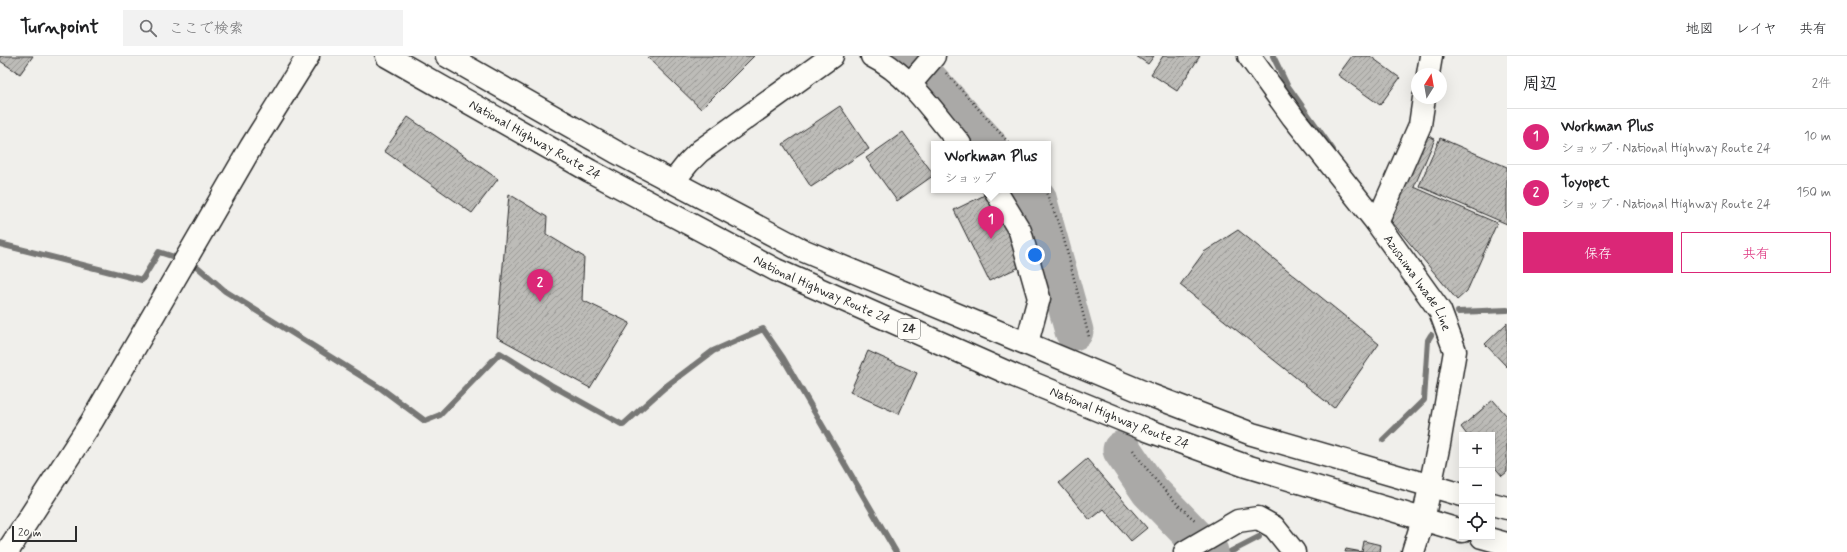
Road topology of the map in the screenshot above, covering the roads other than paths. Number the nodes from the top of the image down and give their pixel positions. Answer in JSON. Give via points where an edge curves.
{"nodes":[{"id":1,"x":308,"y":56,"type":"edge"},
{"id":2,"x":387,"y":56,"type":"edge"},
{"id":3,"x":447,"y":56,"type":"edge"},
{"id":4,"x":832,"y":56,"type":"edge"},
{"id":5,"x":872,"y":56,"type":"edge"},
{"id":6,"x":1249,"y":56,"type":"edge"},
{"id":7,"x":1432,"y":56,"type":"edge"},
{"id":8,"x":934,"y":57,"type":"edge"},
{"id":9,"x":1429,"y":68,"type":"edge"},
{"id":10,"x":910,"y":84,"type":"junction"},
{"id":11,"x":1423,"y":104,"type":"edge"},
{"id":12,"x":958,"y":141,"type":"edge"},
{"id":13,"x":673,"y":182,"type":"junction"},
{"id":14,"x":996,"y":193,"type":"edge"},
{"id":15,"x":1377,"y":223,"type":"junction"},
{"id":16,"x":1027,"y":343,"type":"junction"},
{"id":17,"x":1430,"y":485,"type":"junction"},
{"id":18,"x":1459,"y":494,"type":"edge"},
{"id":19,"x":1495,"y":505,"type":"edge"},
{"id":20,"x":1507,"y":508,"type":"edge"},
{"id":21,"x":1423,"y":520,"type":"junction"},
{"id":22,"x":1459,"y":530,"type":"edge"},
{"id":23,"x":1493,"y":540,"type":"edge"},
{"id":24,"x":1507,"y":544,"type":"edge"},
{"id":25,"x":7,"y":552,"type":"edge"},
{"id":26,"x":1185,"y":552,"type":"edge"},
{"id":27,"x":1294,"y":552,"type":"edge"},
{"id":28,"x":1413,"y":552,"type":"edge"}],
"edges":[{"from":1,"to":25,"type":"main road","via":[[251,147],[92,421]]},
{"from":2,"to":21,"type":"main road","name":"National Highway Route 24","number":"24","via":[[590,172],[791,276],[1015,376],[1147,430],[1246,466]]},
{"from":3,"to":13,"type":"main road","name":"National Highway Route 24","number":"24"},
{"from":4,"to":13,"type":"main road","via":[[700,152],[688,162]]},
{"from":5,"to":10,"type":"main road","via":[[881,60]]},
{"from":6,"to":15,"type":"main road","name":"Azushima Iwade Line","via":[[1293,117]]},
{"from":7,"to":9,"type":"main road"},
{"from":8,"to":10,"type":"main road"},
{"from":10,"to":12,"type":"main road"},
{"from":11,"to":15,"type":"main road","via":[[1420,125]]},
{"from":13,"to":16,"type":"main road","name":"National Highway Route 24","number":"24","via":[[802,250]]},
{"from":14,"to":16,"type":"main road","via":[[1020,231],[1039,298]]},
{"from":15,"to":17,"type":"main road","name":"Azushima Iwade Line","via":[[1440,311],[1455,351]]},
{"from":16,"to":17,"type":"main road","name":"National Highway Route 24","number":"24","via":[[1150,395],[1252,434]]},
{"from":17,"to":18,"type":"main road","name":"National Highway Route 24","number":"24"},
{"from":17,"to":21,"type":"main road","name":"Azushima Iwade Line"},
{"from":19,"to":20,"type":"main road"},
{"from":21,"to":22,"type":"main road","name":"National Highway Route 24","number":"24"},
{"from":21,"to":28,"type":"main road","name":"Azushima Iwade Line"},
{"from":23,"to":24,"type":"main road"},
{"from":26,"to":27,"type":"main road","via":[[1238,521],[1258,518],[1274,527]]}]}
